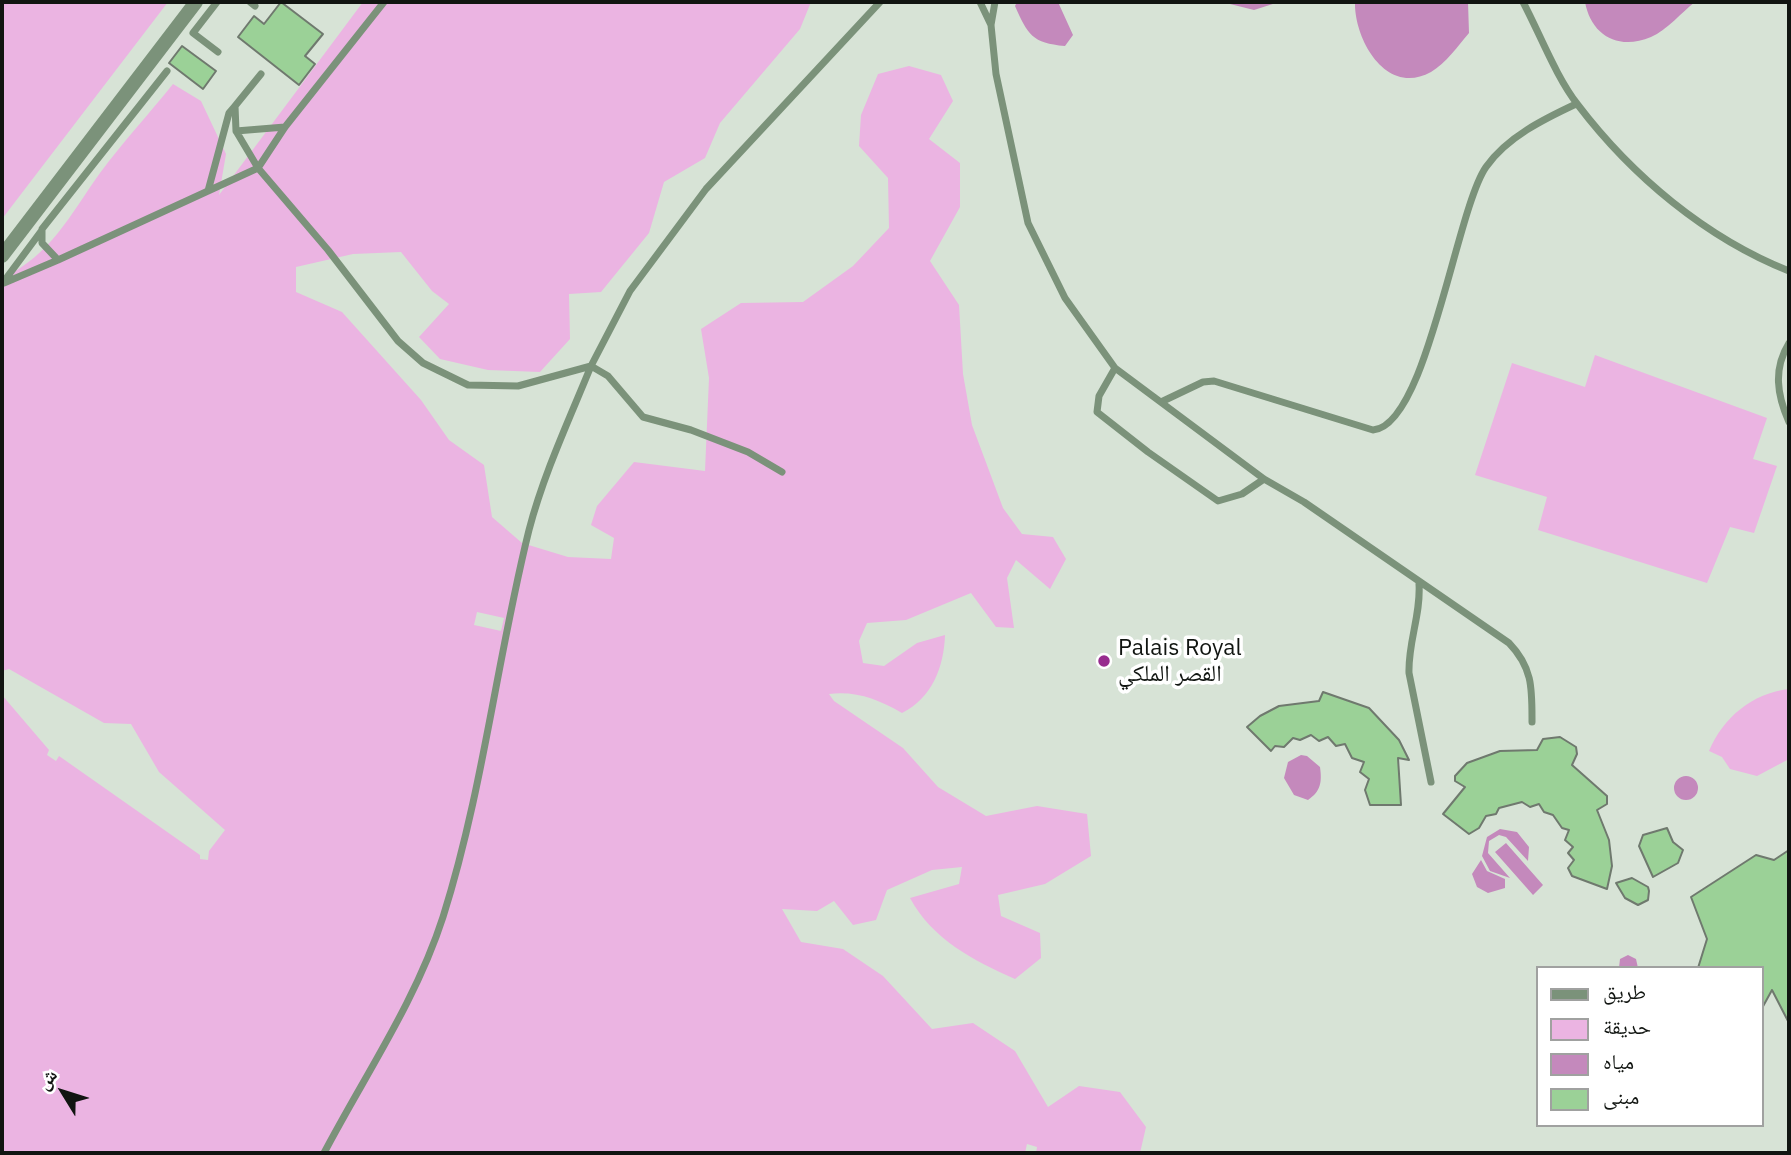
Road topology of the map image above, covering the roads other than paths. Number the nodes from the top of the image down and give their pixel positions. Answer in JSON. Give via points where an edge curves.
{"nodes":[{"id":1,"x":195,"y":2,"type":"edge"},
{"id":2,"x":217,"y":2,"type":"edge"},
{"id":3,"x":384,"y":2,"type":"edge"},
{"id":4,"x":880,"y":2,"type":"edge"},
{"id":5,"x":980,"y":2,"type":"edge"},
{"id":6,"x":995,"y":2,"type":"edge"},
{"id":7,"x":1523,"y":2,"type":"edge"},
{"id":8,"x":991,"y":25,"type":"junction"},
{"id":9,"x":218,"y":52,"type":"dead end"},
{"id":10,"x":167,"y":71,"type":"dead end"},
{"id":11,"x":261,"y":74,"type":"dead end"},
{"id":12,"x":1576,"y":104,"type":"junction"},
{"id":13,"x":235,"y":106,"type":"junction"},
{"id":14,"x":285,"y":127,"type":"junction"},
{"id":15,"x":236,"y":131,"type":"junction"},
{"id":16,"x":258,"y":168,"type":"junction"},
{"id":17,"x":208,"y":191,"type":"junction"},
{"id":18,"x":42,"y":229,"type":"junction"},
{"id":19,"x":2,"y":256,"type":"edge"},
{"id":20,"x":58,"y":260,"type":"junction"},
{"id":21,"x":1789,"y":271,"type":"edge"},
{"id":22,"x":2,"y":284,"type":"edge"},
{"id":23,"x":1789,"y":343,"type":"edge"},
{"id":24,"x":591,"y":366,"type":"junction"},
{"id":25,"x":1115,"y":368,"type":"junction"},
{"id":26,"x":1161,"y":402,"type":"junction"},
{"id":27,"x":1789,"y":422,"type":"edge"},
{"id":28,"x":782,"y":472,"type":"dead end"},
{"id":29,"x":1264,"y":479,"type":"junction"},
{"id":30,"x":1419,"y":584,"type":"junction"},
{"id":31,"x":1532,"y":722,"type":"dead end"},
{"id":32,"x":1431,"y":782,"type":"dead end"},
{"id":33,"x":324,"y":1153,"type":"edge"}],
"edges":[{"from":1,"to":19,"type":"street"},
{"from":2,"to":9,"type":"lane","via":[[193,33]]},
{"from":3,"to":14,"type":"lane"},
{"from":4,"to":24,"type":"lane","via":[[706,190],[630,291]]},
{"from":5,"to":8,"type":"lane"},
{"from":6,"to":8,"type":"lane"},
{"from":7,"to":12,"type":"lane"},
{"from":8,"to":25,"type":"lane","via":[[996,74],[1028,223],[1065,298]]},
{"from":10,"to":18,"type":"lane"},
{"from":11,"to":13,"type":"lane"},
{"from":12,"to":21,"type":"lane","via":[[1677,206],[1730,243]]},
{"from":12,"to":26,"type":"lane","via":[[1517,137],[1484,169],[1472,194],[1455,264],[1416,379],[1388,426],[1373,430],[1214,381]]},
{"from":13,"to":15,"type":"lane"},
{"from":13,"to":17,"type":"lane","via":[[229,113]]},
{"from":14,"to":15,"type":"lane"},
{"from":14,"to":16,"type":"lane"},
{"from":15,"to":16,"type":"lane"},
{"from":16,"to":17,"type":"lane"},
{"from":16,"to":24,"type":"lane","via":[[398,341],[423,363],[468,385],[492,388],[518,386]]},
{"from":17,"to":20,"type":"lane"},
{"from":18,"to":20,"type":"lane","via":[[42,243]]},
{"from":18,"to":22,"type":"lane"},
{"from":20,"to":22,"type":"lane"},
{"from":23,"to":27,"type":"lane","via":[[1777,390]]},
{"from":24,"to":28,"type":"lane","via":[[608,376],[643,417],[737,447]]},
{"from":24,"to":33,"type":"lane","via":[[550,464],[530,527],[443,917],[411,993]]},
{"from":25,"to":26,"type":"lane"},
{"from":25,"to":29,"type":"lane","via":[[1099,396],[1097,412],[1148,452],[1218,501],[1242,494]]},
{"from":26,"to":29,"type":"lane"},
{"from":29,"to":30,"type":"lane"},
{"from":30,"to":31,"type":"lane","via":[[1483,624],[1521,656],[1533,686]]},
{"from":30,"to":32,"type":"lane","via":[[1420,607],[1409,673]]}]}
